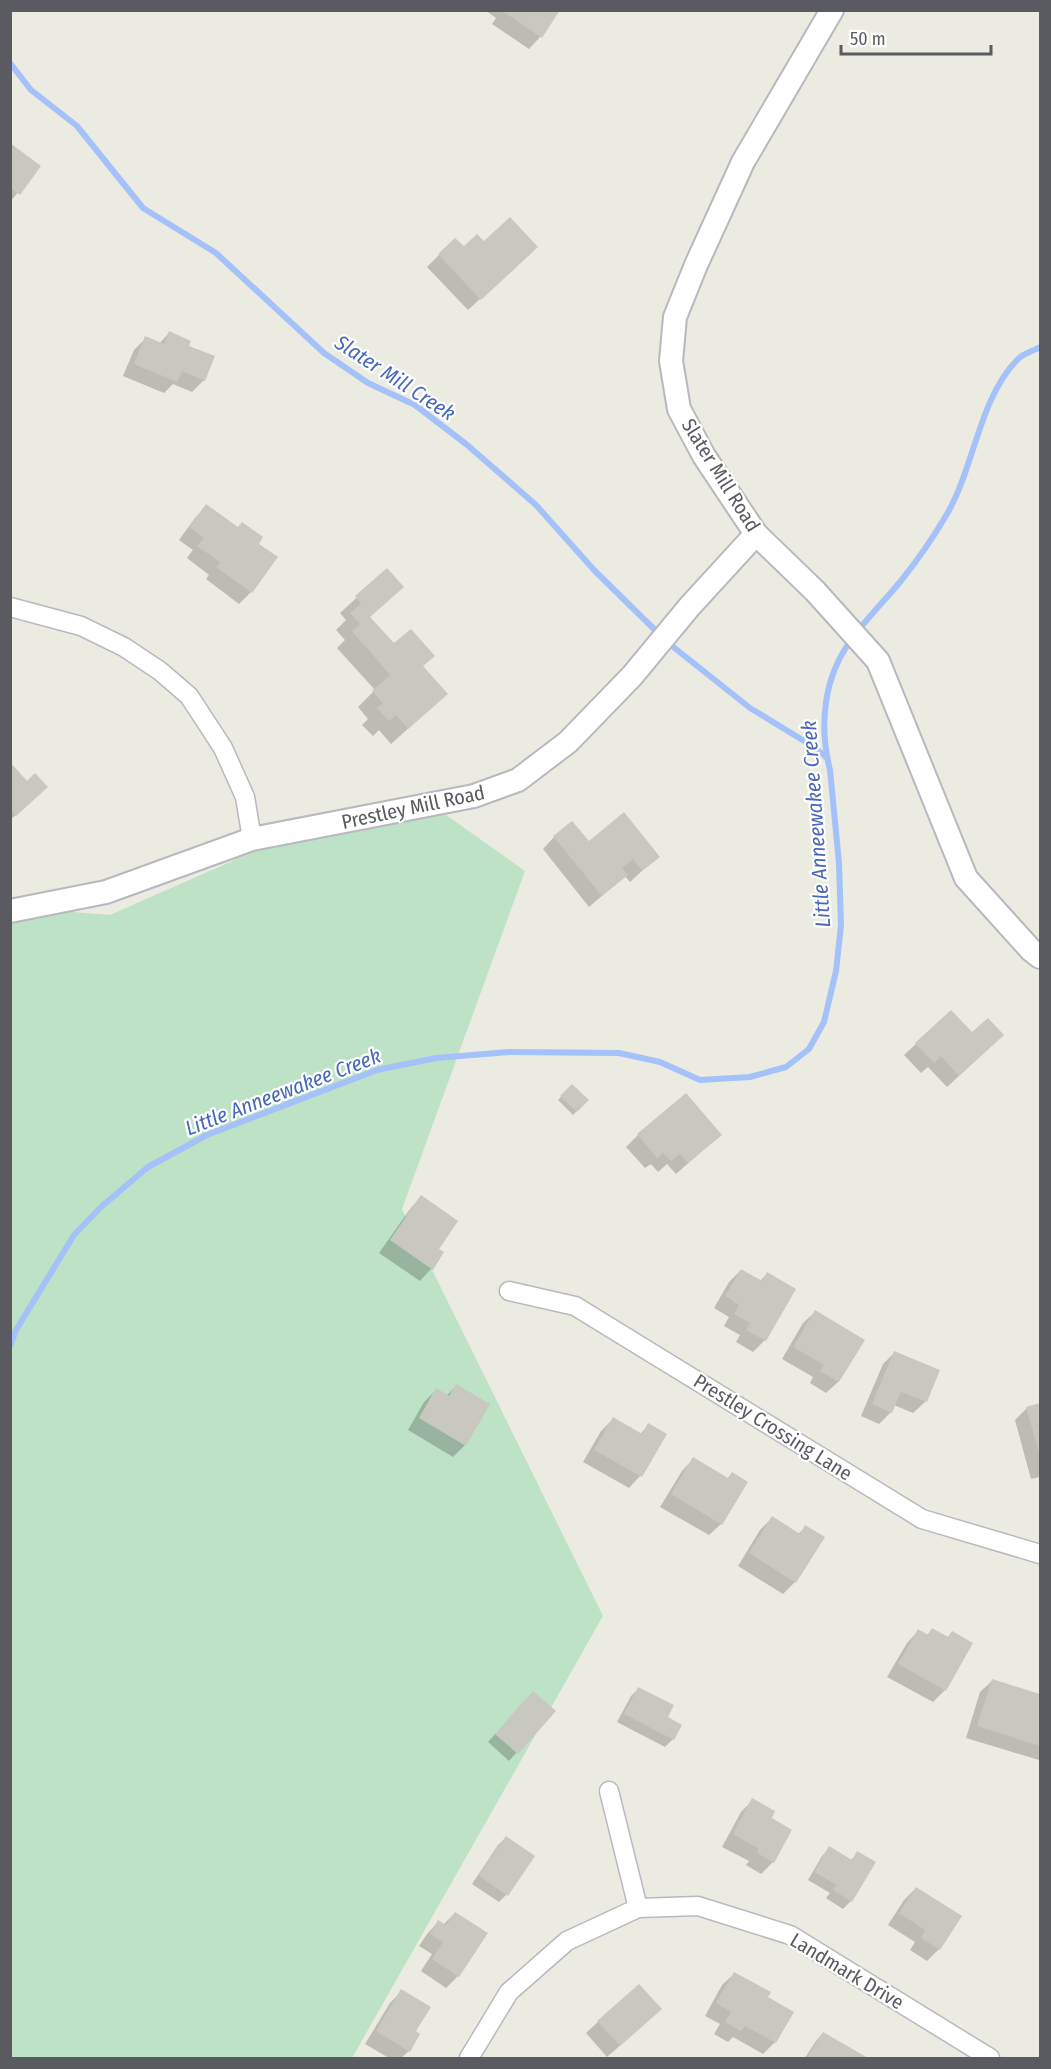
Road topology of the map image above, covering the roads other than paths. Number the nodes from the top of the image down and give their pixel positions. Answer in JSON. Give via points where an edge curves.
{"nodes":[{"id":1,"x":832,"y":10,"type":"edge"},
{"id":2,"x":756,"y":534,"type":"junction"},
{"id":3,"x":10,"y":607,"type":"edge"},
{"id":4,"x":252,"y":839,"type":"junction"},
{"id":5,"x":10,"y":911,"type":"edge"},
{"id":6,"x":1041,"y":957,"type":"edge"},
{"id":7,"x":509,"y":1291,"type":"dead end"},
{"id":8,"x":1041,"y":1554,"type":"edge"},
{"id":9,"x":609,"y":1791,"type":"dead end"},
{"id":10,"x":638,"y":1908,"type":"junction"},
{"id":11,"x":469,"y":2058,"type":"edge"},
{"id":12,"x":990,"y":2058,"type":"edge"}],
"edges":[{"from":1,"to":2,"type":"street","name":"Slater Mill Road","via":[[743,162],[675,317],[671,361],[679,409],[704,456]]},
{"from":2,"to":4,"type":"street","name":"Prestley Mill Road","via":[[568,742],[518,780],[474,796]]},
{"from":2,"to":6,"type":"street","name":"Slater Mill Road","via":[[878,660],[966,878]]},
{"from":3,"to":4,"type":"street","via":[[92,631],[160,671],[189,696],[228,758],[245,797]]},
{"from":4,"to":5,"type":"street","name":"Prestley Mill Road","via":[[106,892]]},
{"from":7,"to":8,"type":"street","name":"Prestley Crossing Lane","via":[[575,1306],[922,1519]]},
{"from":9,"to":10,"type":"street"},
{"from":10,"to":11,"type":"street","name":"Landmark Drive","via":[[567,1941],[509,1992]]},
{"from":10,"to":12,"type":"street","name":"Landmark Drive","via":[[698,1906],[790,1935]]}]}
